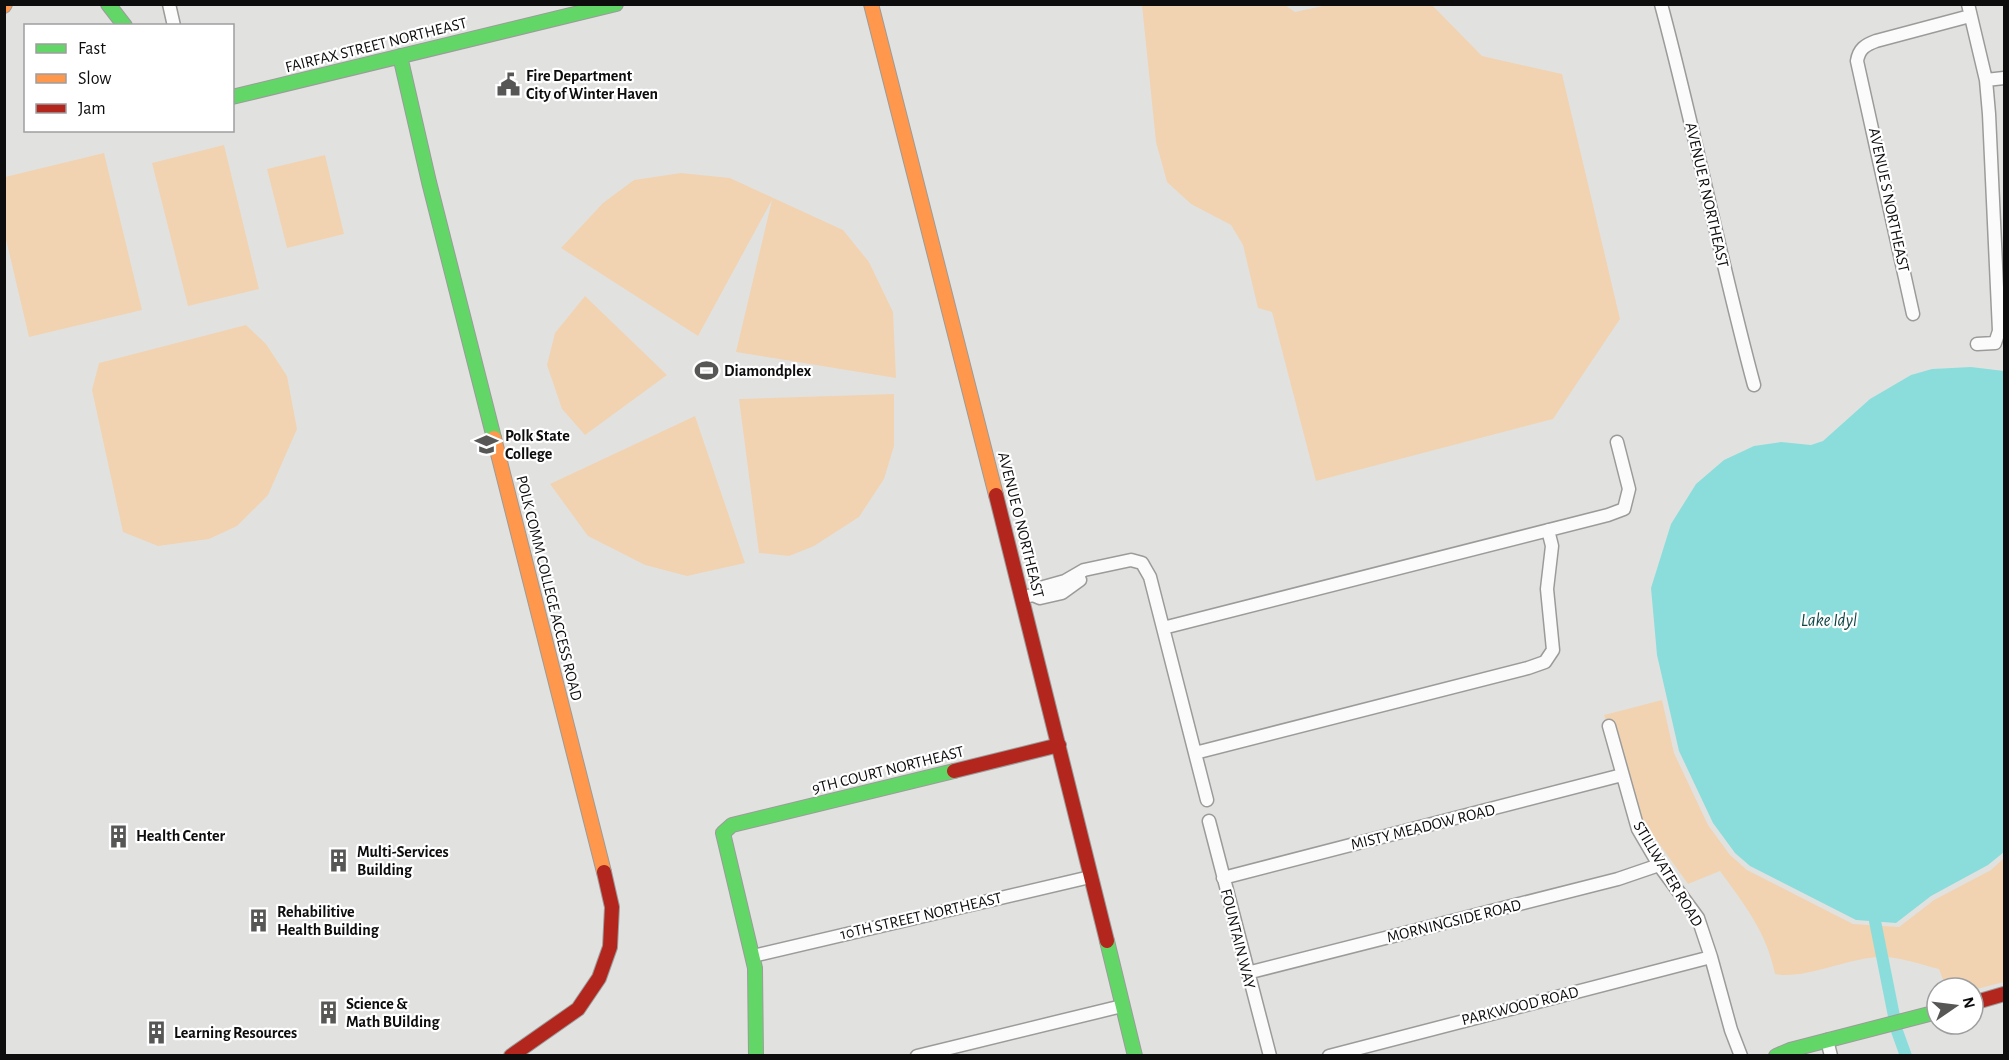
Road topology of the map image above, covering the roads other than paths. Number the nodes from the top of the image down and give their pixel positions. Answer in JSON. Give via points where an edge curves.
{"nodes":[{"id":1,"x":108,"y":4,"type":"edge"},
{"id":2,"x":169,"y":4,"type":"edge"},
{"id":3,"x":616,"y":4,"type":"edge"},
{"id":4,"x":871,"y":4,"type":"edge"},
{"id":5,"x":1661,"y":4,"type":"edge"},
{"id":6,"x":1969,"y":10,"type":"edge"},
{"id":7,"x":123,"y":24,"type":"edge"},
{"id":8,"x":174,"y":24,"type":"edge"},
{"id":9,"x":430,"y":48,"type":"junction"},
{"id":10,"x":400,"y":56,"type":"junction"},
{"id":11,"x":2004,"y":78,"type":"edge"},
{"id":12,"x":1986,"y":80,"type":"junction"},
{"id":13,"x":407,"y":84,"type":"junction"},
{"id":14,"x":234,"y":97,"type":"edge"},
{"id":15,"x":1913,"y":314,"type":"dead end"},
{"id":16,"x":1977,"y":344,"type":"dead end"},
{"id":17,"x":1754,"y":385,"type":"dead end"},
{"id":18,"x":1617,"y":442,"type":"dead end"},
{"id":19,"x":1548,"y":530,"type":"junction"},
{"id":20,"x":1028,"y":596,"type":"junction"},
{"id":21,"x":1163,"y":628,"type":"junction"},
{"id":22,"x":1609,"y":726,"type":"dead end"},
{"id":23,"x":1059,"y":745,"type":"junction"},
{"id":24,"x":1195,"y":753,"type":"junction"},
{"id":25,"x":1622,"y":776,"type":"junction"},
{"id":26,"x":1207,"y":800,"type":"dead end"},
{"id":27,"x":1209,"y":822,"type":"dead end"},
{"id":28,"x":1659,"y":865,"type":"junction"},
{"id":29,"x":1090,"y":877,"type":"junction"},
{"id":30,"x":1223,"y":878,"type":"junction"},
{"id":31,"x":753,"y":956,"type":"junction"},
{"id":32,"x":1711,"y":957,"type":"junction"},
{"id":33,"x":1247,"y":973,"type":"junction"},
{"id":34,"x":2004,"y":994,"type":"edge"},
{"id":35,"x":1985,"y":1000,"type":"edge"},
{"id":36,"x":1122,"y":1006,"type":"junction"},
{"id":37,"x":1925,"y":1015,"type":"edge"},
{"id":38,"x":1827,"y":1040,"type":"junction"},
{"id":39,"x":511,"y":1056,"type":"edge"},
{"id":40,"x":756,"y":1056,"type":"edge"},
{"id":41,"x":916,"y":1056,"type":"edge"},
{"id":42,"x":1135,"y":1056,"type":"edge"},
{"id":43,"x":1270,"y":1056,"type":"edge"},
{"id":44,"x":1329,"y":1056,"type":"edge"},
{"id":45,"x":1742,"y":1056,"type":"edge"},
{"id":46,"x":1776,"y":1056,"type":"edge"},
{"id":47,"x":1831,"y":1056,"type":"edge"}],
"edges":[{"from":1,"to":7,"type":"street"},
{"from":2,"to":8,"type":"street"},
{"from":3,"to":9,"type":"street","name":"FAIRFAX STREET NORTHEAST"},
{"from":4,"to":20,"type":"street","name":"AVENUE O NORTHEAST"},
{"from":5,"to":17,"type":"street","name":"AVENUE R NORTHEAST"},
{"from":6,"to":12,"type":"street"},
{"from":6,"to":15,"type":"street","name":"AVENUE S NORTHEAST","via":[[1869,43],[1859,52],[1857,61]]},
{"from":9,"to":10,"type":"street","name":"FAIRFAX STREET NORTHEAST"},
{"from":9,"to":13,"type":"street"},
{"from":10,"to":13,"type":"street","name":"POLK COMM COLLEGE ACCESS ROAD"},
{"from":10,"to":14,"type":"street","name":"FAIRFAX STREET NORTHEAST"},
{"from":11,"to":12,"type":"street"},
{"from":12,"to":16,"type":"street","via":[[1999,331],[1995,343]]},
{"from":13,"to":39,"type":"street","name":"POLK COMM COLLEGE ACCESS ROAD","via":[[612,907],[610,947],[599,978],[578,1009]]},
{"from":18,"to":19,"type":"street","via":[[1629,489],[1624,509]]},
{"from":19,"to":21,"type":"street"},
{"from":19,"to":24,"type":"street","via":[[1552,546],[1547,589],[1553,650],[1545,662]]},
{"from":20,"to":21,"type":"street","via":[[1040,598],[1062,593],[1092,570],[1131,560],[1142,563],[1150,577]]},
{"from":20,"to":23,"type":"street","name":"AVENUE O NORTHEAST"},
{"from":21,"to":24,"type":"street"},
{"from":22,"to":25,"type":"street","name":"STILLWATER ROAD"},
{"from":23,"to":29,"type":"street","name":"AVENUE O NORTHEAST"},
{"from":23,"to":31,"type":"street","name":"9TH COURT NORTHEAST","via":[[732,825],[723,833]]},
{"from":24,"to":26,"type":"street"},
{"from":25,"to":28,"type":"street","name":"STILLWATER ROAD","via":[[1638,829]]},
{"from":25,"to":30,"type":"street","name":"MISTY MEADOW ROAD"},
{"from":27,"to":30,"type":"street","name":"FOUNTAIN WAY"},
{"from":28,"to":32,"type":"street","name":"STILLWATER ROAD","via":[[1698,918]]},
{"from":28,"to":33,"type":"street","name":"MORNINGSIDE ROAD","via":[[1618,879]]},
{"from":29,"to":31,"type":"street","name":"10TH STREET NORTHEAST"},
{"from":29,"to":36,"type":"street","name":"AVENUE O NORTHEAST"},
{"from":30,"to":33,"type":"street","name":"FOUNTAIN WAY"},
{"from":31,"to":40,"type":"street"},
{"from":32,"to":44,"type":"street","name":"PARKWOOD ROAD"},
{"from":32,"to":45,"type":"street","name":"STILLWATER ROAD"},
{"from":33,"to":43,"type":"street","name":"FOUNTAIN WAY"},
{"from":34,"to":35,"type":"street"},
{"from":36,"to":41,"type":"street"},
{"from":36,"to":42,"type":"street","name":"AVENUE O NORTHEAST"},
{"from":37,"to":38,"type":"street"},
{"from":38,"to":46,"type":"street"},
{"from":38,"to":47,"type":"street"}]}
